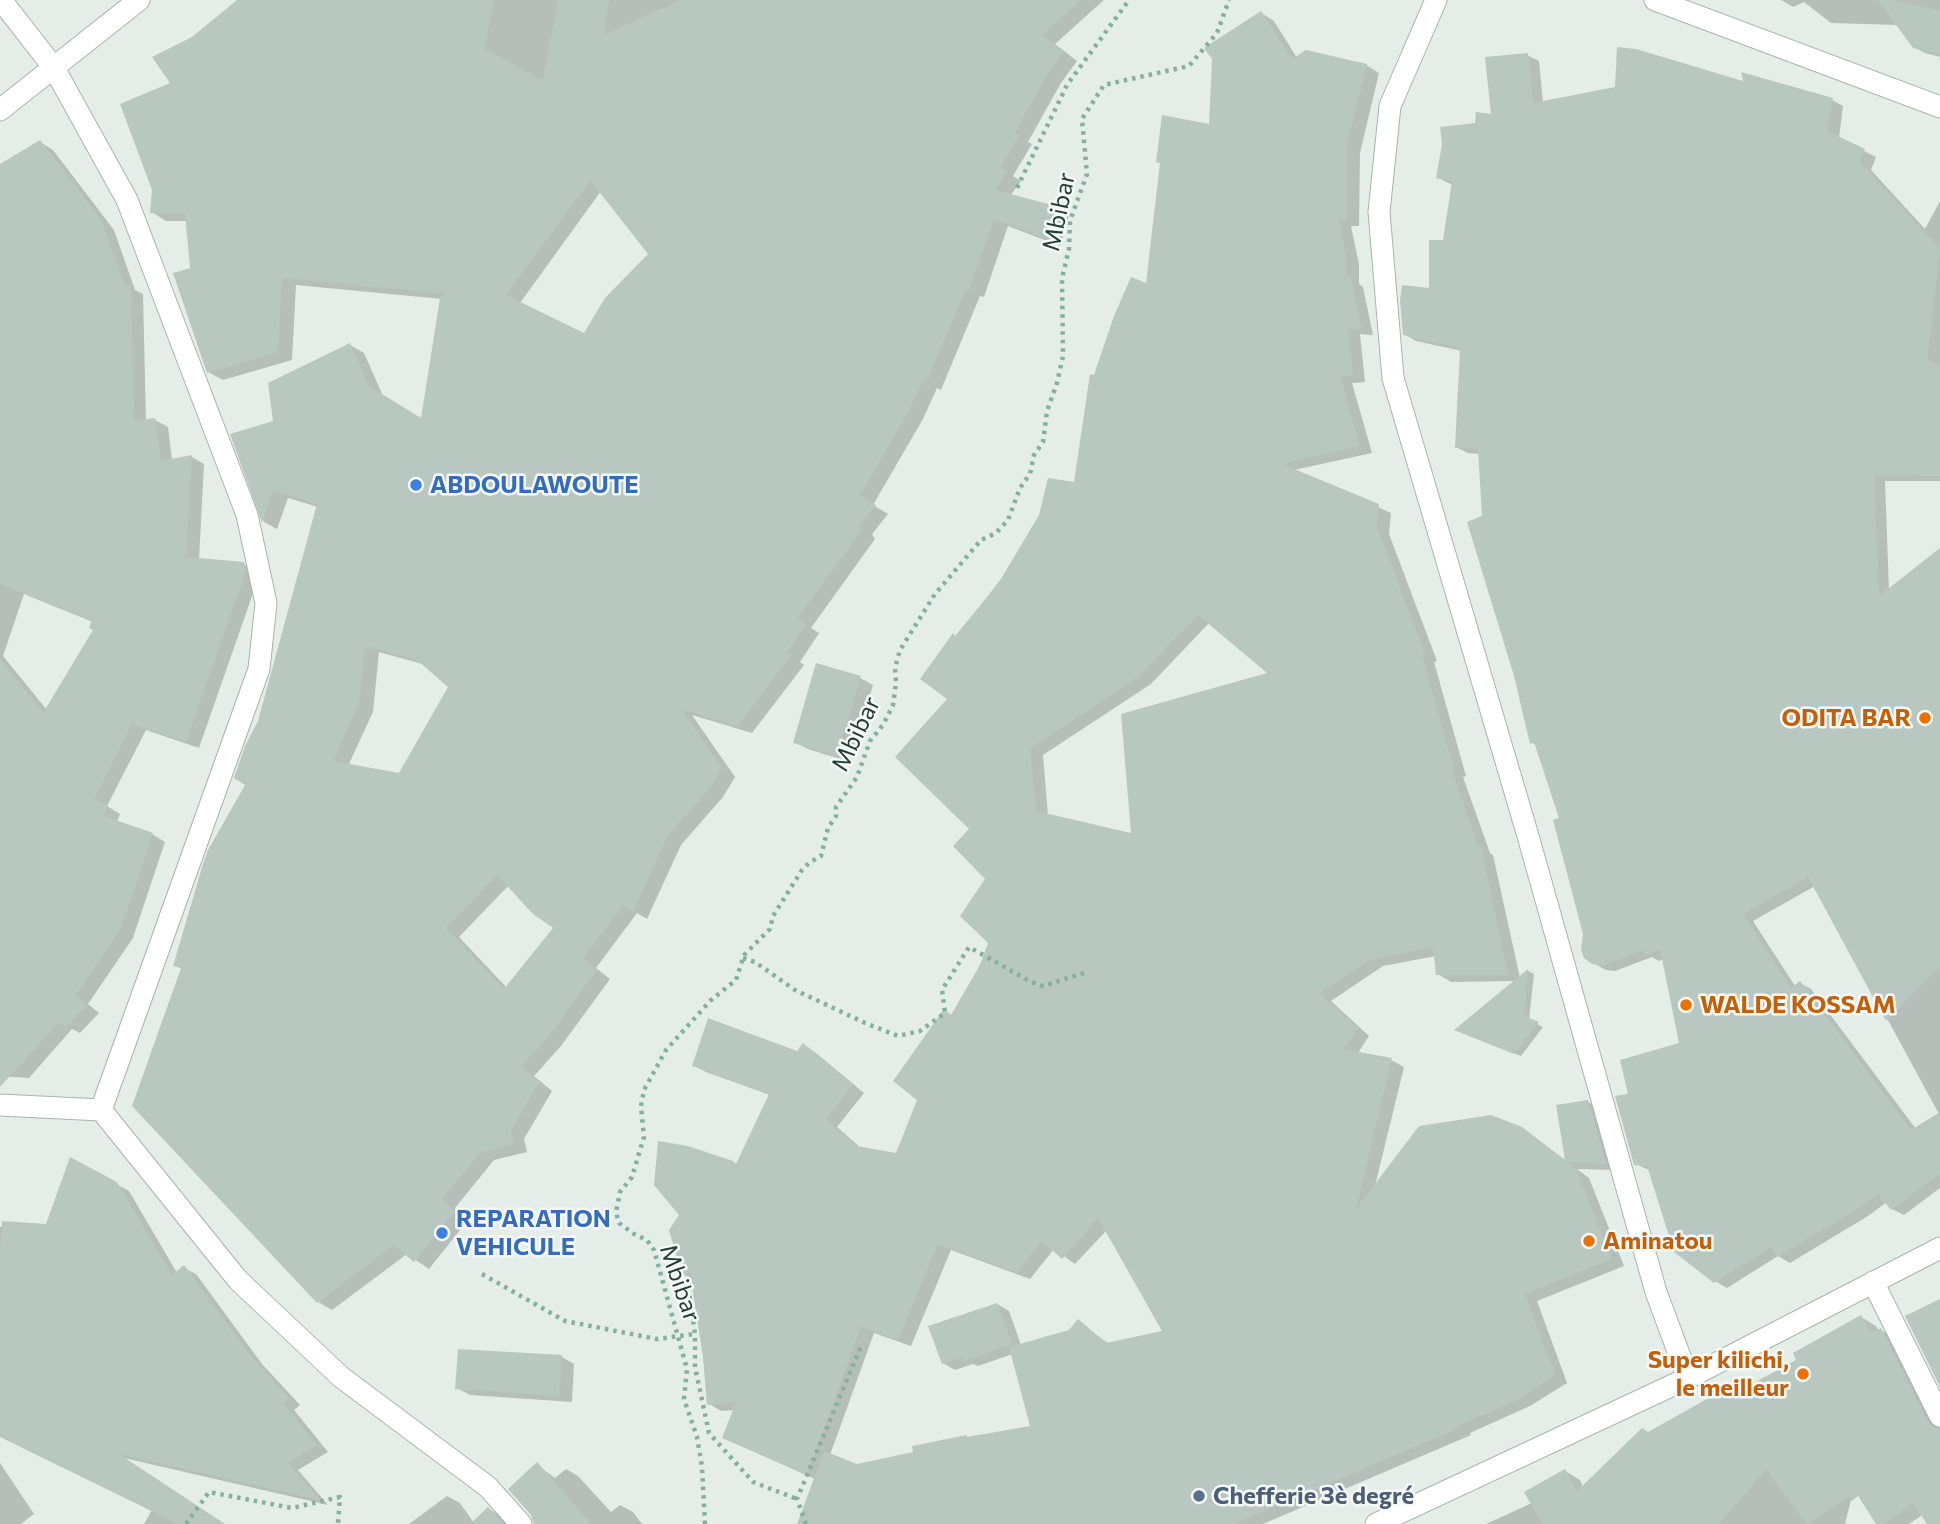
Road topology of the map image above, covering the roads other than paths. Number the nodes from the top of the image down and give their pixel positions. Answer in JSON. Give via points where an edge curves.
{"nodes":[{"id":1,"x":1,"y":0,"type":"edge"},
{"id":2,"x":139,"y":0,"type":"edge"},
{"id":3,"x":1436,"y":0,"type":"edge"},
{"id":4,"x":1655,"y":0,"type":"edge"},
{"id":5,"x":54,"y":68,"type":"junction"},
{"id":6,"x":1940,"y":107,"type":"edge"},
{"id":7,"x":0,"y":110,"type":"edge"},
{"id":8,"x":0,"y":1105,"type":"edge"},
{"id":9,"x":101,"y":1110,"type":"junction"},
{"id":10,"x":1940,"y":1248,"type":"edge"},
{"id":11,"x":1873,"y":1282,"type":"junction"},
{"id":12,"x":1688,"y":1378,"type":"junction"},
{"id":13,"x":1940,"y":1416,"type":"edge"},
{"id":14,"x":522,"y":1524,"type":"edge"},
{"id":15,"x":1376,"y":1524,"type":"edge"}],
"edges":[{"from":1,"to":5,"type":"street"},
{"from":2,"to":5,"type":"street"},
{"from":3,"to":12,"type":"street","via":[[1391,106],[1379,212],[1392,378],[1528,836],[1656,1292]]},
{"from":4,"to":6,"type":"street"},
{"from":5,"to":7,"type":"street"},
{"from":5,"to":9,"type":"street","via":[[127,200],[247,514],[266,603],[259,669]]},
{"from":8,"to":9,"type":"street"},
{"from":9,"to":14,"type":"street","via":[[238,1280],[341,1377],[488,1487]]},
{"from":10,"to":11,"type":"street"},
{"from":11,"to":12,"type":"street"},
{"from":11,"to":13,"type":"street"},
{"from":12,"to":15,"type":"street"}]}
